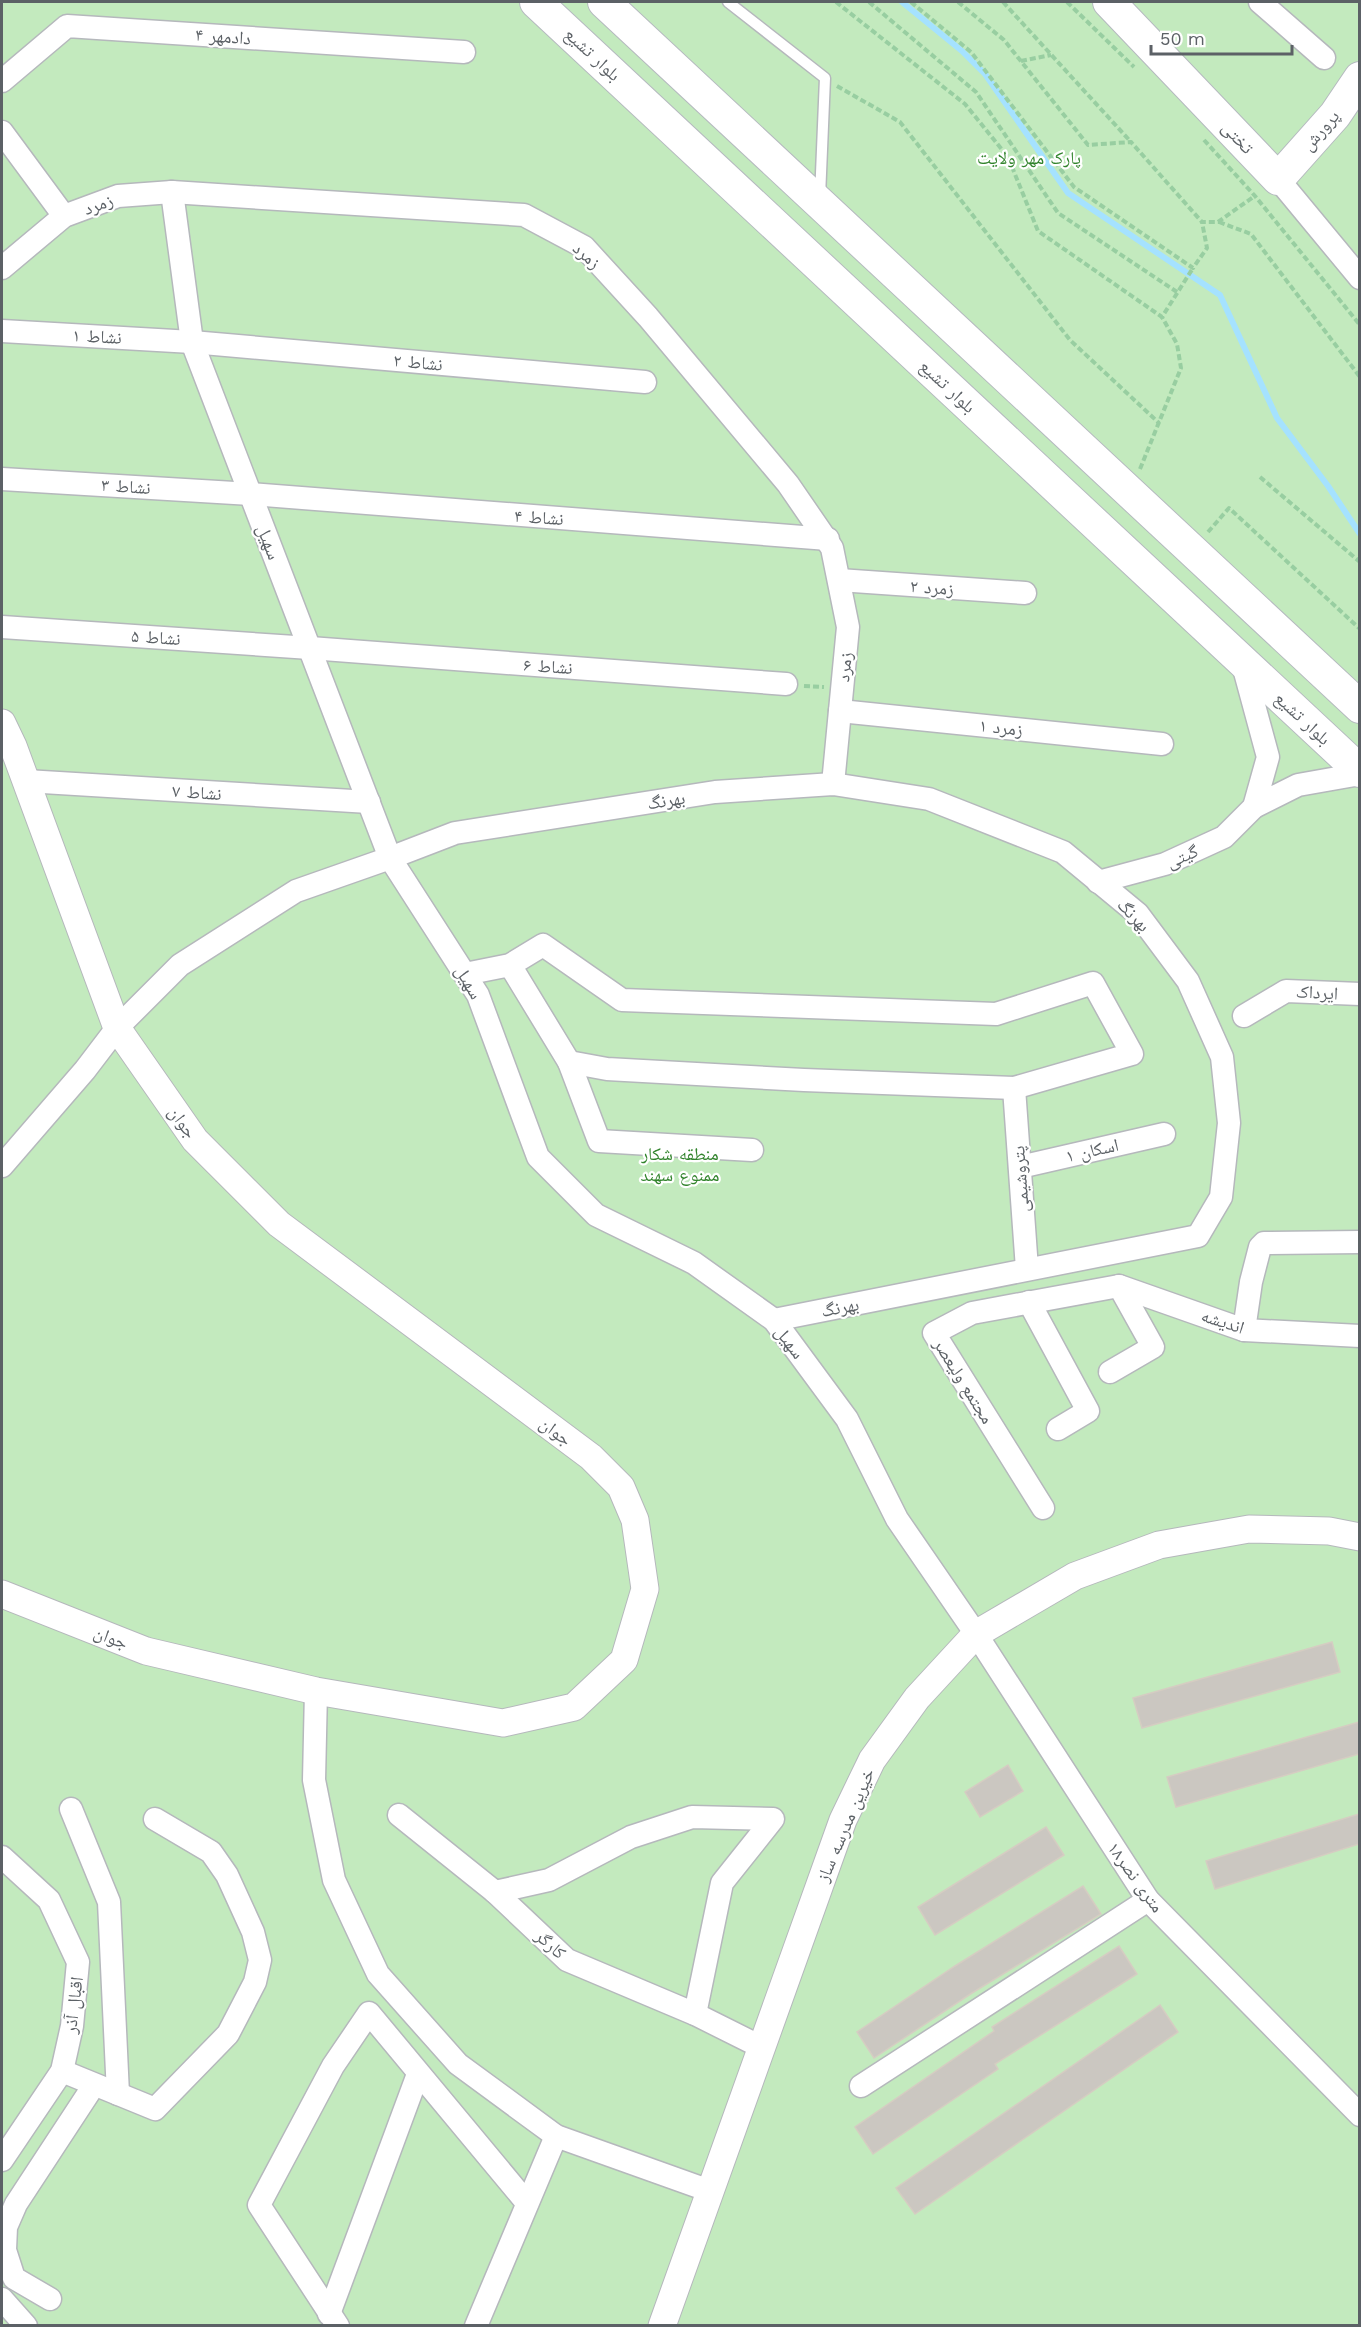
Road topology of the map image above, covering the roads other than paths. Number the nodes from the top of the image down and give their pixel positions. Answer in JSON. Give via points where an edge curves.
{"nodes":[{"id":1,"x":536,"y":2,"type":"edge"},
{"id":2,"x":604,"y":2,"type":"edge"},
{"id":3,"x":728,"y":2,"type":"edge"},
{"id":4,"x":1109,"y":2,"type":"edge"},
{"id":5,"x":1260,"y":2,"type":"edge"},
{"id":6,"x":464,"y":52,"type":"dead end"},
{"id":7,"x":1324,"y":58,"type":"dead end"},
{"id":8,"x":1359,"y":78,"type":"edge"},
{"id":9,"x":2,"y":81,"type":"edge"},
{"id":10,"x":2,"y":132,"type":"edge"},
{"id":11,"x":1266,"y":188,"type":"junction"},
{"id":12,"x":172,"y":192,"type":"junction"},
{"id":13,"x":820,"y":203,"type":"junction"},
{"id":14,"x":64,"y":216,"type":"junction"},
{"id":15,"x":2,"y":268,"type":"edge"},
{"id":16,"x":1359,"y":279,"type":"edge"},
{"id":17,"x":2,"y":331,"type":"edge"},
{"id":18,"x":192,"y":342,"type":"junction"},
{"id":19,"x":645,"y":382,"type":"dead end"},
{"id":20,"x":2,"y":479,"type":"edge"},
{"id":21,"x":250,"y":494,"type":"junction"},
{"id":22,"x":828,"y":539,"type":"junction"},
{"id":23,"x":839,"y":580,"type":"junction"},
{"id":24,"x":1025,"y":593,"type":"dead end"},
{"id":25,"x":2,"y":627,"type":"edge"},
{"id":26,"x":310,"y":648,"type":"junction"},
{"id":27,"x":1241,"y":660,"type":"junction"},
{"id":28,"x":786,"y":684,"type":"road end"},
{"id":29,"x":1359,"y":707,"type":"edge"},
{"id":30,"x":840,"y":711,"type":"junction"},
{"id":31,"x":2,"y":723,"type":"edge"},
{"id":32,"x":1162,"y":744,"type":"dead end"},
{"id":33,"x":1359,"y":772,"type":"edge"},
{"id":34,"x":26,"y":781,"type":"junction"},
{"id":35,"x":833,"y":784,"type":"junction"},
{"id":36,"x":369,"y":802,"type":"junction"},
{"id":37,"x":1254,"y":807,"type":"junction"},
{"id":38,"x":390,"y":858,"type":"junction"},
{"id":39,"x":1098,"y":882,"type":"junction"},
{"id":40,"x":510,"y":965,"type":"junction"},
{"id":41,"x":465,"y":974,"type":"junction"},
{"id":42,"x":1359,"y":994,"type":"edge"},
{"id":43,"x":1244,"y":1016,"type":"dead end"},
{"id":44,"x":117,"y":1028,"type":"junction"},
{"id":45,"x":569,"y":1062,"type":"junction"},
{"id":46,"x":1014,"y":1088,"type":"junction"},
{"id":47,"x":1164,"y":1134,"type":"dead end"},
{"id":48,"x":752,"y":1150,"type":"dead end"},
{"id":49,"x":2,"y":1166,"type":"edge"},
{"id":50,"x":1020,"y":1167,"type":"junction"},
{"id":51,"x":1359,"y":1242,"type":"edge"},
{"id":52,"x":1027,"y":1269,"type":"junction"},
{"id":53,"x":1123,"y":1286,"type":"junction"},
{"id":54,"x":1029,"y":1302,"type":"junction"},
{"id":55,"x":774,"y":1320,"type":"junction"},
{"id":56,"x":1244,"y":1330,"type":"junction"},
{"id":57,"x":1359,"y":1335,"type":"edge"},
{"id":58,"x":1110,"y":1372,"type":"dead end"},
{"id":59,"x":1058,"y":1429,"type":"dead end"},
{"id":60,"x":1043,"y":1508,"type":"dead end"},
{"id":61,"x":1359,"y":1537,"type":"edge"},
{"id":62,"x":2,"y":1594,"type":"edge"},
{"id":63,"x":976,"y":1634,"type":"junction"},
{"id":64,"x":316,"y":1691,"type":"junction"},
{"id":65,"x":71,"y":1809,"type":"dead end"},
{"id":66,"x":399,"y":1815,"type":"dead end"},
{"id":67,"x":155,"y":1819,"type":"dead end"},
{"id":68,"x":2,"y":1857,"type":"edge"},
{"id":69,"x":495,"y":1892,"type":"junction"},
{"id":70,"x":1148,"y":1900,"type":"junction"},
{"id":71,"x":695,"y":2014,"type":"junction"},
{"id":72,"x":761,"y":2047,"type":"junction"},
{"id":73,"x":63,"y":2071,"type":"junction"},
{"id":74,"x":418,"y":2074,"type":"junction"},
{"id":75,"x":94,"y":2085,"type":"junction"},
{"id":76,"x":861,"y":2086,"type":"dead end"},
{"id":77,"x":118,"y":2094,"type":"junction"},
{"id":78,"x":1359,"y":2115,"type":"edge"},
{"id":79,"x":556,"y":2136,"type":"junction"},
{"id":80,"x":2,"y":2160,"type":"edge"},
{"id":81,"x":710,"y":2191,"type":"junction"},
{"id":82,"x":527,"y":2203,"type":"junction"},
{"id":83,"x":2,"y":2298,"type":"edge"},
{"id":84,"x":50,"y":2300,"type":"dead end"},
{"id":85,"x":334,"y":2320,"type":"edge"},
{"id":86,"x":26,"y":2325,"type":"edge"},
{"id":87,"x":476,"y":2325,"type":"edge"},
{"id":88,"x":662,"y":2325,"type":"edge"}],
"edges":[{"from":1,"to":27,"type":"main road","name":"بلوار تشیع"},
{"from":2,"to":13,"type":"main road"},
{"from":3,"to":13,"type":"lane","via":[[825,78]]},
{"from":4,"to":11,"type":"main road","name":"تختی"},
{"from":5,"to":7,"type":"street"},
{"from":6,"to":9,"type":"street","name":"دادمهر ۴","via":[[68,26]]},
{"from":8,"to":11,"type":"main road","name":"پرورش","via":[[1335,115]]},
{"from":10,"to":14,"type":"street"},
{"from":11,"to":16,"type":"street","name":"تختی"},
{"from":12,"to":14,"type":"street","name":"زمرد","via":[[118,196]]},
{"from":12,"to":18,"type":"street","name":"سهیل"},
{"from":12,"to":22,"type":"street","name":"زمرد","via":[[524,215],[584,247],[788,483]]},
{"from":13,"to":29,"type":"main road"},
{"from":14,"to":15,"type":"street","name":"زمرد"},
{"from":17,"to":18,"type":"street","name":"نشاط ۱"},
{"from":18,"to":19,"type":"street","name":"نشاط ۲"},
{"from":18,"to":21,"type":"street","name":"سهیل"},
{"from":20,"to":21,"type":"street","name":"نشاط ۳"},
{"from":21,"to":22,"type":"street","name":"نشاط ۴"},
{"from":21,"to":26,"type":"street","name":"سهیل"},
{"from":22,"to":23,"type":"street","name":"زمرد"},
{"from":23,"to":24,"type":"street","name":"زمرد ۲"},
{"from":23,"to":30,"type":"street","name":"زمرد","via":[[848,627]]},
{"from":25,"to":26,"type":"street","name":"نشاط ۵"},
{"from":26,"to":28,"type":"street","name":"نشاط ۶"},
{"from":26,"to":36,"type":"street","name":"سهیل"},
{"from":27,"to":33,"type":"main road","name":"بلوار تشیع"},
{"from":27,"to":37,"type":"street","name":"گیتی","via":[[1268,758]]},
{"from":30,"to":32,"type":"street","name":"زمرد ۱"},
{"from":30,"to":35,"type":"street","name":"زمرد"},
{"from":31,"to":34,"type":"street","name":"جوان"},
{"from":33,"to":37,"type":"street","name":"گیتی","via":[[1298,785]]},
{"from":34,"to":36,"type":"street","name":"نشاط ۷"},
{"from":34,"to":44,"type":"street","name":"جوان"},
{"from":35,"to":38,"type":"street","name":"بهرنگ","via":[[714,792],[455,833]]},
{"from":35,"to":39,"type":"street","name":"بهرنگ","via":[[929,799],[1063,852]]},
{"from":36,"to":38,"type":"street","name":"سهیل"},
{"from":37,"to":39,"type":"street","name":"گیتی","via":[[1224,837],[1165,864]]},
{"from":38,"to":41,"type":"street","name":"سهیل"},
{"from":38,"to":44,"type":"street","name":"بهرنگ","via":[[296,891],[180,965]]},
{"from":39,"to":52,"type":"street","name":"بهرنگ","via":[[1138,914],[1188,981],[1222,1057],[1229,1123],[1221,1197],[1198,1236]]},
{"from":40,"to":41,"type":"street"},
{"from":40,"to":45,"type":"street"},
{"from":40,"to":46,"type":"street","via":[[543,945],[622,1000],[996,1014],[1093,983],[1132,1054]]},
{"from":41,"to":55,"type":"street","name":"سهیل","via":[[478,995],[538,1157],[596,1215],[694,1263]]},
{"from":42,"to":43,"type":"street","name":"ایرداک","via":[[1286,991]]},
{"from":44,"to":49,"type":"street","name":"بهرنگ"},
{"from":44,"to":64,"type":"street","name":"جوان","via":[[195,1140],[279,1224],[591,1457],[621,1487],[635,1520],[645,1589],[624,1660],[574,1707],[503,1723]]},
{"from":45,"to":46,"type":"street","via":[[618,1069],[804,1080]]},
{"from":45,"to":48,"type":"street","via":[[599,1140]]},
{"from":46,"to":50,"type":"street","name":"پتروشیمی"},
{"from":47,"to":50,"type":"street","name":"اسکان ۱"},
{"from":50,"to":52,"type":"street","name":"پتروشیمی"},
{"from":51,"to":56,"type":"street","via":[[1264,1243],[1251,1282]]},
{"from":52,"to":55,"type":"street","name":"بهرنگ"},
{"from":53,"to":54,"type":"street","name":"مجتمع ولیعصر"},
{"from":53,"to":56,"type":"street","name":"اندیشه"},
{"from":53,"to":58,"type":"street","via":[[1153,1347]]},
{"from":54,"to":59,"type":"street","via":[[1088,1411]]},
{"from":54,"to":60,"type":"street","name":"مجتمع ولیعصر","via":[[972,1313],[934,1333]]},
{"from":55,"to":63,"type":"street","name":"سهیل","via":[[847,1419],[897,1519]]},
{"from":56,"to":57,"type":"street","name":"اندیشه"},
{"from":61,"to":63,"type":"street","name":"خیرین مدرسه ساز","via":[[1249,1529],[1159,1545],[1075,1576]]},
{"from":62,"to":64,"type":"street","name":"جوان","via":[[146,1651]]},
{"from":63,"to":70,"type":"street","name":"۱۸متری نصر"},
{"from":63,"to":72,"type":"street","name":"خیرین مدرسه ساز","via":[[916,1698],[873,1760],[843,1820]]},
{"from":64,"to":79,"type":"street","via":[[314,1780],[334,1880],[378,1974],[458,2064]]},
{"from":65,"to":77,"type":"street","via":[[109,1902]]},
{"from":66,"to":69,"type":"street","name":"کارگر"},
{"from":67,"to":77,"type":"street","via":[[211,1852],[227,1875],[249,1923],[260,1960],[255,1982],[228,2034],[154,2109]]},
{"from":68,"to":73,"type":"street","name":"اقبال آذر","via":[[49,1900],[78,1962]]},
{"from":69,"to":71,"type":"street","name":"کارگر","via":[[567,1960]]},
{"from":69,"to":71,"type":"street","via":[[549,1880],[632,1837],[692,1817],[773,1819],[722,1883]]},
{"from":70,"to":76,"type":"street"},
{"from":70,"to":78,"type":"street","name":"۱۸متری نصر"},
{"from":71,"to":72,"type":"street","name":"کارگر"},
{"from":72,"to":81,"type":"street","name":"خیرین مدرسه ساز"},
{"from":73,"to":75,"type":"street"},
{"from":73,"to":80,"type":"street","name":"اقبال آذر"},
{"from":74,"to":82,"type":"street"},
{"from":74,"to":85,"type":"street"},
{"from":74,"to":85,"type":"street","via":[[369,2013],[333,2066],[259,2205]]},
{"from":75,"to":77,"type":"street"},
{"from":75,"to":84,"type":"street","via":[[16,2204],[6,2227],[5,2250],[14,2278]]},
{"from":79,"to":81,"type":"street"},
{"from":79,"to":82,"type":"street"},
{"from":81,"to":88,"type":"street","name":"خیرین مدرسه ساز"},
{"from":82,"to":87,"type":"street"},
{"from":83,"to":86,"type":"street"}]}
